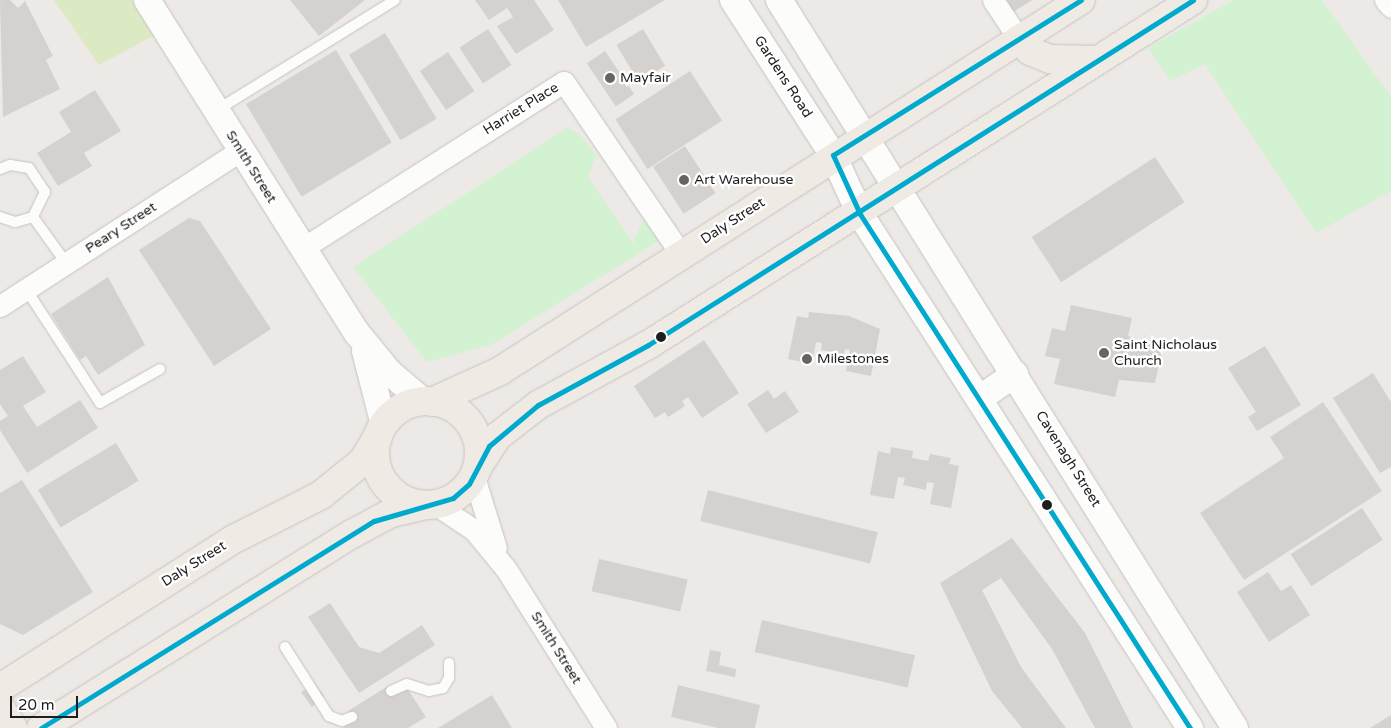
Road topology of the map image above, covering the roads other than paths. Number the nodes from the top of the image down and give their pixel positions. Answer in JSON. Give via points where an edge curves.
{"nodes":[{"id":1,"x":147,"y":0,"type":"edge"},
{"id":2,"x":395,"y":0,"type":"edge"},
{"id":3,"x":733,"y":0,"type":"edge"},
{"id":4,"x":779,"y":0,"type":"edge"},
{"id":5,"x":993,"y":0,"type":"edge"},
{"id":6,"x":1081,"y":0,"type":"edge"},
{"id":7,"x":1385,"y":0,"type":"edge"},
{"id":8,"x":1176,"y":4,"type":"edge"},
{"id":9,"x":1391,"y":7,"type":"edge"},
{"id":10,"x":1019,"y":39,"type":"junction"},
{"id":11,"x":1098,"y":60,"type":"junction"},
{"id":12,"x":216,"y":110,"type":"junction"},
{"id":13,"x":865,"y":135,"type":"junction"},
{"id":14,"x":241,"y":150,"type":"junction"},
{"id":15,"x":833,"y":155,"type":"junction"},
{"id":16,"x":0,"y":169,"type":"edge"},
{"id":17,"x":900,"y":189,"type":"junction"},
{"id":18,"x":860,"y":214,"type":"junction"},
{"id":19,"x":0,"y":217,"type":"edge"},
{"id":20,"x":33,"y":217,"type":"junction"},
{"id":21,"x":303,"y":248,"type":"junction"},
{"id":22,"x":681,"y":254,"type":"junction"},
{"id":23,"x":66,"y":263,"type":"junction"},
{"id":24,"x":26,"y":289,"type":"junction"},
{"id":25,"x":0,"y":306,"type":"edge"},
{"id":26,"x":357,"y":332,"type":"junction"},
{"id":27,"x":160,"y":369,"type":"dead end"},
{"id":28,"x":1015,"y":374,"type":"junction"},
{"id":29,"x":979,"y":399,"type":"junction"},
{"id":30,"x":428,"y":402,"type":"junction"},
{"id":31,"x":381,"y":430,"type":"junction"},
{"id":32,"x":476,"y":472,"type":"junction"},
{"id":33,"x":430,"y":504,"type":"junction"},
{"id":34,"x":506,"y":569,"type":"junction"},
{"id":35,"x":285,"y":647,"type":"dead end"},
{"id":36,"x":449,"y":662,"type":"dead end"},
{"id":37,"x":0,"y":688,"type":"edge"},
{"id":38,"x":391,"y":691,"type":"dead end"},
{"id":39,"x":0,"y":706,"type":"edge"},
{"id":40,"x":352,"y":717,"type":"dead end"},
{"id":41,"x":13,"y":728,"type":"edge"},
{"id":42,"x":41,"y":728,"type":"edge"},
{"id":43,"x":606,"y":728,"type":"edge"},
{"id":44,"x":1190,"y":728,"type":"edge"},
{"id":45,"x":1235,"y":728,"type":"edge"}],
"edges":[{"from":1,"to":12,"type":"street","name":"Smith Street"},
{"from":2,"to":12,"type":"lane"},
{"from":3,"to":15,"type":"street","name":"Gardens Road"},
{"from":4,"to":13,"type":"street"},
{"from":5,"to":10,"type":"street"},
{"from":6,"to":10,"type":"main road","name":"Daly Street"},
{"from":7,"to":9,"type":"street"},
{"from":8,"to":11,"type":"main road"},
{"from":10,"to":11,"type":"main road","via":[[1030,51],[1050,59]]},
{"from":10,"to":13,"type":"main road","name":"Daly Street"},
{"from":11,"to":17,"type":"main road"},
{"from":12,"to":14,"type":"street","name":"Smith Street"},
{"from":13,"to":15,"type":"main road","name":"Daly Street"},
{"from":13,"to":17,"type":"street","name":"Cavenagh Street"},
{"from":14,"to":21,"type":"street","name":"Smith Street"},
{"from":14,"to":23,"type":"street","name":"Peary Street"},
{"from":15,"to":18,"type":"street","name":"Gardens Road"},
{"from":15,"to":22,"type":"main road","name":"Daly Street"},
{"from":16,"to":20,"type":"lane","via":[[20,164],[38,174],[45,192]]},
{"from":17,"to":18,"type":"main road"},
{"from":17,"to":28,"type":"street","name":"Cavenagh Street"},
{"from":18,"to":29,"type":"street"},
{"from":18,"to":32,"type":"main road","via":[[648,345],[538,405],[498,436]]},
{"from":19,"to":20,"type":"lane","via":[[15,222]]},
{"from":20,"to":23,"type":"lane"},
{"from":21,"to":22,"type":"street","name":"Harriet Place","via":[[564,82],[626,185]]},
{"from":21,"to":26,"type":"street","name":"Smith Street"},
{"from":22,"to":30,"type":"main road","name":"Daly Street","via":[[500,371]]},
{"from":23,"to":24,"type":"street","name":"Peary Street"},
{"from":24,"to":25,"type":"street","name":"Peary Street"},
{"from":24,"to":27,"type":"lane","via":[[100,403]]},
{"from":26,"to":30,"type":"street","name":"Smith Street","via":[[389,372]]},
{"from":26,"to":31,"type":"street","name":"Smith Street","via":[[372,372]]},
{"from":28,"to":29,"type":"street"},
{"from":28,"to":45,"type":"street","name":"Cavenagh Street"},
{"from":29,"to":44,"type":"street"},
{"from":30,"to":31,"type":"main road","via":[[405,406]]},
{"from":30,"to":32,"type":"main road","via":[[454,409],[471,425],[478,445]]},
{"from":31,"to":33,"type":"main road","via":[[377,465],[387,485],[404,499]]},
{"from":31,"to":37,"type":"main road","name":"Daly Street","via":[[363,461],[321,496],[232,540]]},
{"from":32,"to":33,"type":"main road","via":[[462,492]]},
{"from":32,"to":34,"type":"street","name":"Smith Street","via":[[487,528]]},
{"from":33,"to":34,"type":"street","name":"Smith Street","via":[[474,530]]},
{"from":33,"to":42,"type":"main road","via":[[391,513],[352,534]]},
{"from":34,"to":43,"type":"street","name":"Smith Street"},
{"from":35,"to":40,"type":"lane","via":[[329,716],[342,720]]},
{"from":36,"to":38,"type":"lane","via":[[449,678],[443,688],[429,691],[407,684]]},
{"from":39,"to":41,"type":"main road"}]}
